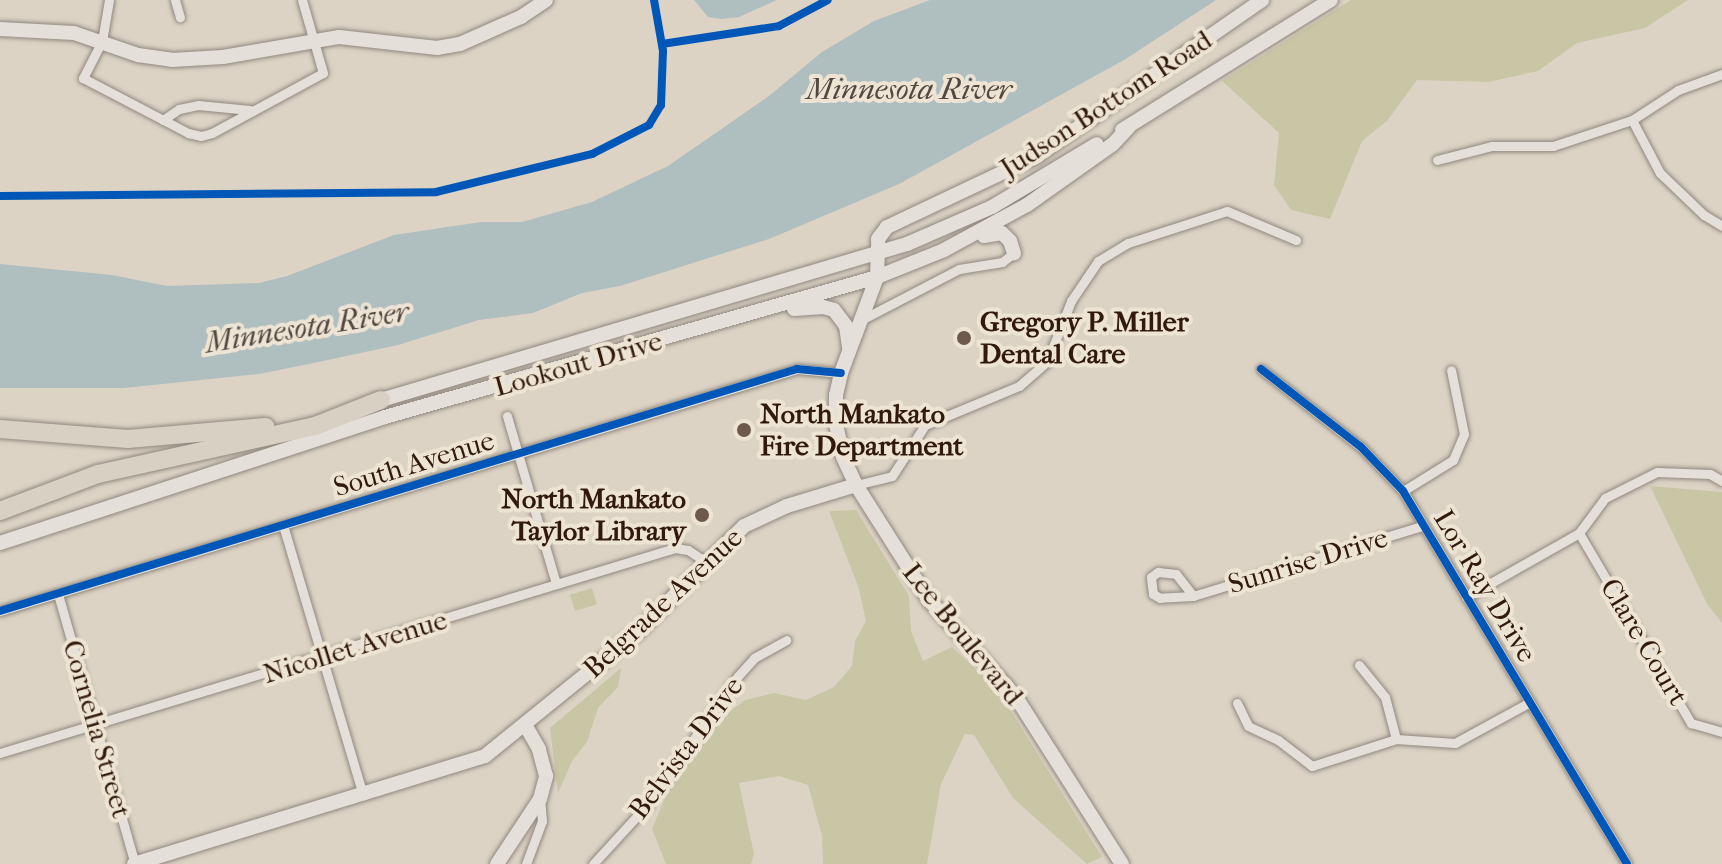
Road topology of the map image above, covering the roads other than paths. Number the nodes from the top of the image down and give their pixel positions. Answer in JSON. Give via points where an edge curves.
{"nodes":[{"id":1,"x":109,"y":0,"type":"edge"},
{"id":2,"x":175,"y":0,"type":"edge"},
{"id":3,"x":302,"y":0,"type":"edge"},
{"id":4,"x":1262,"y":0,"type":"edge"},
{"id":5,"x":1331,"y":0,"type":"edge"},
{"id":6,"x":542,"y":2,"type":"edge"},
{"id":7,"x":180,"y":17,"type":"dead end"},
{"id":8,"x":0,"y":29,"type":"edge"},
{"id":9,"x":313,"y":40,"type":"junction"},
{"id":10,"x":102,"y":41,"type":"junction"},
{"id":11,"x":1722,"y":74,"type":"edge"},
{"id":12,"x":257,"y":108,"type":"junction"},
{"id":13,"x":163,"y":120,"type":"junction"},
{"id":14,"x":1632,"y":120,"type":"junction"},
{"id":15,"x":1129,"y":127,"type":"junction"},
{"id":16,"x":1437,"y":160,"type":"dead end"},
{"id":17,"x":1027,"y":205,"type":"junction"},
{"id":18,"x":1722,"y":226,"type":"edge"},
{"id":19,"x":1296,"y":240,"type":"dead end"},
{"id":20,"x":1014,"y":253,"type":"junction"},
{"id":21,"x":875,"y":254,"type":"junction"},
{"id":22,"x":913,"y":263,"type":"junction"},
{"id":23,"x":877,"y":277,"type":"junction"},
{"id":24,"x":861,"y":320,"type":"junction"},
{"id":25,"x":719,"y":324,"type":"junction"},
{"id":26,"x":849,"y":349,"type":"junction"},
{"id":27,"x":1261,"y":369,"type":"dead end"},
{"id":28,"x":1451,"y":370,"type":"dead end"},
{"id":29,"x":841,"y":373,"type":"junction"},
{"id":30,"x":381,"y":400,"type":"junction"},
{"id":31,"x":507,"y":416,"type":"dead end"},
{"id":32,"x":0,"y":429,"type":"edge"},
{"id":33,"x":518,"y":456,"type":"junction"},
{"id":34,"x":1722,"y":481,"type":"edge"},
{"id":35,"x":856,"y":485,"type":"junction"},
{"id":36,"x":1403,"y":491,"type":"junction"},
{"id":37,"x":0,"y":511,"type":"edge"},
{"id":38,"x":283,"y":525,"type":"junction"},
{"id":39,"x":1422,"y":526,"type":"junction"},
{"id":40,"x":1579,"y":533,"type":"junction"},
{"id":41,"x":0,"y":543,"type":"edge"},
{"id":42,"x":706,"y":562,"type":"junction"},
{"id":43,"x":556,"y":584,"type":"junction"},
{"id":44,"x":58,"y":594,"type":"junction"},
{"id":45,"x":1193,"y":596,"type":"junction"},
{"id":46,"x":1466,"y":597,"type":"junction"},
{"id":47,"x":0,"y":611,"type":"edge"},
{"id":48,"x":786,"y":640,"type":"dead end"},
{"id":49,"x":323,"y":658,"type":"junction"},
{"id":50,"x":1359,"y":665,"type":"dead end"},
{"id":51,"x":1530,"y":702,"type":"junction"},
{"id":52,"x":1237,"y":703,"type":"dead end"},
{"id":53,"x":95,"y":724,"type":"junction"},
{"id":54,"x":525,"y":725,"type":"junction"},
{"id":55,"x":1722,"y":732,"type":"edge"},
{"id":56,"x":1396,"y":739,"type":"junction"},
{"id":57,"x":0,"y":753,"type":"edge"},
{"id":58,"x":363,"y":795,"type":"junction"},
{"id":59,"x":540,"y":799,"type":"junction"},
{"id":60,"x":134,"y":864,"type":"edge"},
{"id":61,"x":497,"y":864,"type":"edge"},
{"id":62,"x":526,"y":864,"type":"edge"},
{"id":63,"x":593,"y":864,"type":"edge"},
{"id":64,"x":1122,"y":864,"type":"edge"},
{"id":65,"x":1627,"y":864,"type":"edge"}],
"edges":[{"from":1,"to":10,"type":"street"},
{"from":2,"to":7,"type":"street"},
{"from":3,"to":9,"type":"street"},
{"from":4,"to":21,"type":"main road","name":"Judson Bottom Road","via":[[1037,156],[887,227]]},
{"from":5,"to":15,"type":"main road","name":"Lookout Drive"},
{"from":6,"to":9,"type":"main road","via":[[508,23],[448,47],[354,36]]},
{"from":8,"to":10,"type":"main road","via":[[62,31]]},
{"from":9,"to":10,"type":"main road","via":[[223,57],[172,60],[138,55]]},
{"from":9,"to":12,"type":"street","via":[[323,73]]},
{"from":10,"to":13,"type":"street","via":[[83,78]]},
{"from":11,"to":14,"type":"street","via":[[1678,90]]},
{"from":12,"to":13,"type":"street","via":[[198,105]]},
{"from":12,"to":13,"type":"street","via":[[201,136]]},
{"from":14,"to":16,"type":"street","via":[[1553,146],[1492,146]]},
{"from":14,"to":18,"type":"street","via":[[1660,173]]},
{"from":15,"to":17,"type":"main road","name":"Lookout Drive"},
{"from":15,"to":21,"type":"main road","name":"Lookout Drive","via":[[992,207]]},
{"from":17,"to":20,"type":"main road","via":[[1017,223]]},
{"from":17,"to":22,"type":"main road","name":"Lookout Drive"},
{"from":19,"to":35,"type":"street","name":"Belgrade Avenue","via":[[1227,211],[1128,243],[1098,261],[1071,301],[1047,362],[1019,386],[925,425],[892,476]]},
{"from":20,"to":22,"type":"main road","via":[[998,231],[947,255]]},
{"from":20,"to":24,"type":"street","via":[[1002,262],[959,269]]},
{"from":21,"to":23,"type":"main road","name":"Lee Boulevard"},
{"from":21,"to":30,"type":"main road","name":"Lookout Drive"},
{"from":22,"to":23,"type":"main road","name":"Lookout Drive"},
{"from":23,"to":24,"type":"main road","name":"Lee Boulevard"},
{"from":23,"to":25,"type":"main road","name":"Lookout Drive"},
{"from":24,"to":26,"type":"main road","name":"Lee Boulevard"},
{"from":25,"to":26,"type":"main road","via":[[823,307],[842,316]]},
{"from":25,"to":41,"type":"main road","name":"Lookout Drive","via":[[385,417]]},
{"from":26,"to":29,"type":"main road","name":"Lee Boulevard"},
{"from":27,"to":36,"type":"street","name":"Lor Ray Drive","via":[[1361,447]]},
{"from":28,"to":36,"type":"street","via":[[1464,434],[1453,460]]},
{"from":29,"to":33,"type":"street","name":"South Avenue","via":[[797,369]]},
{"from":29,"to":35,"type":"main road","name":"Lee Boulevard","via":[[836,424]]},
{"from":30,"to":32,"type":"highway","via":[[274,426],[165,438]]},
{"from":30,"to":37,"type":"highway","via":[[315,426],[98,474]]},
{"from":31,"to":33,"type":"street"},
{"from":33,"to":38,"type":"street","name":"South Avenue"},
{"from":33,"to":43,"type":"street"},
{"from":34,"to":40,"type":"street","via":[[1710,474],[1657,472],[1605,498]]},
{"from":35,"to":42,"type":"main road","name":"Belgrade Avenue","via":[[744,526]]},
{"from":35,"to":64,"type":"main road","name":"Lee Boulevard","via":[[929,600],[1016,697]]},
{"from":36,"to":39,"type":"street","name":"Lor Ray Drive"},
{"from":38,"to":44,"type":"street","name":"South Avenue"},
{"from":38,"to":49,"type":"street"},
{"from":39,"to":45,"type":"street","name":"Sunrise Drive"},
{"from":39,"to":46,"type":"street","name":"Lor Ray Drive"},
{"from":40,"to":46,"type":"street"},
{"from":40,"to":55,"type":"street","name":"Clare Court","via":[[1691,723]]},
{"from":42,"to":43,"type":"street","name":"Nicollet Avenue","via":[[675,548]]},
{"from":42,"to":54,"type":"main road","name":"Belgrade Avenue","via":[[637,633]]},
{"from":43,"to":49,"type":"street","name":"Nicollet Avenue"},
{"from":44,"to":47,"type":"street","name":"South Avenue"},
{"from":44,"to":53,"type":"street","name":"Cornelia Street"},
{"from":45,"to":45,"type":"street","name":"Sunrise Drive","via":[[1160,598],[1153,594],[1151,577],[1158,572],[1176,574]]},
{"from":46,"to":51,"type":"street","name":"Lor Ray Drive"},
{"from":48,"to":63,"type":"street","name":"Belvista Drive","via":[[754,658],[738,676],[648,804]]},
{"from":49,"to":53,"type":"street","name":"Nicollet Avenue"},
{"from":49,"to":58,"type":"street"},
{"from":50,"to":56,"type":"street","via":[[1385,697]]},
{"from":51,"to":56,"type":"street","via":[[1455,743]]},
{"from":51,"to":65,"type":"street","name":"Lor Ray Drive"},
{"from":52,"to":56,"type":"street","via":[[1248,726],[1278,740],[1312,766]]},
{"from":53,"to":57,"type":"street","name":"Nicollet Avenue"},
{"from":53,"to":60,"type":"street","name":"Cornelia Street"},
{"from":54,"to":58,"type":"main road","name":"Belgrade Avenue","via":[[468,764]]},
{"from":54,"to":59,"type":"main road","via":[[546,776]]},
{"from":58,"to":60,"type":"main road","name":"Belgrade Avenue"},
{"from":59,"to":61,"type":"main road"},
{"from":59,"to":62,"type":"street","via":[[542,821]]}]}
